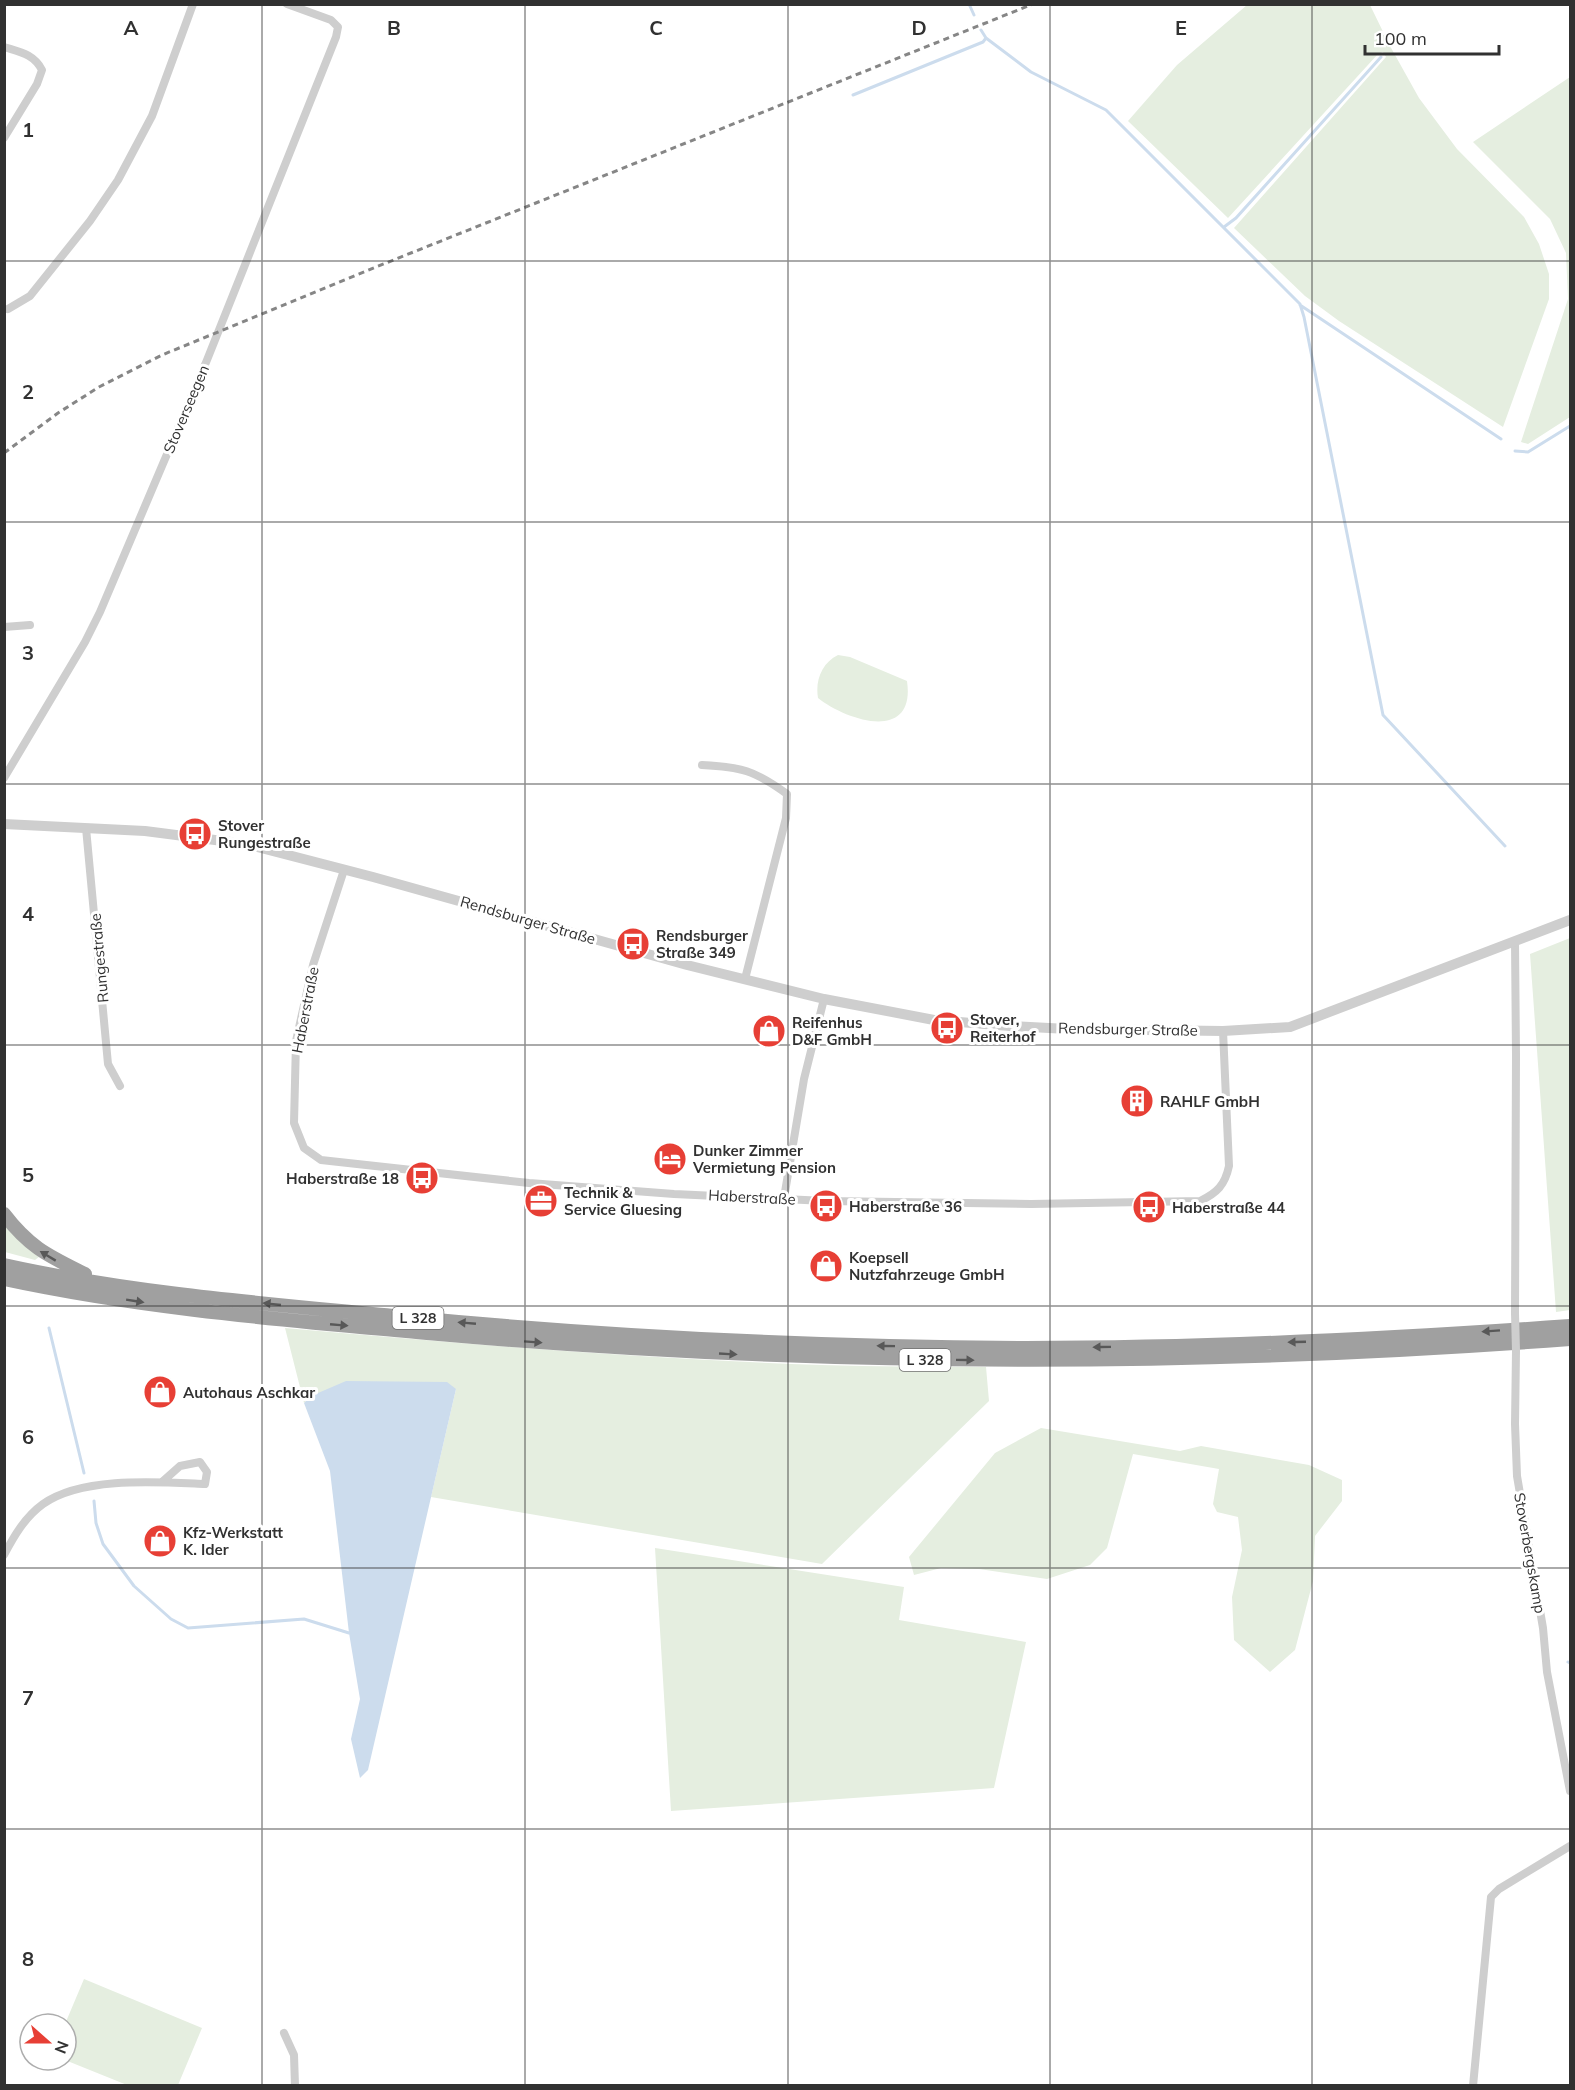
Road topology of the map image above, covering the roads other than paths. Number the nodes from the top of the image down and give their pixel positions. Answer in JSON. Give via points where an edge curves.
{"nodes":[{"id":1,"x":193,"y":4,"type":"edge"},
{"id":2,"x":287,"y":4,"type":"edge"},
{"id":3,"x":4,"y":47,"type":"edge"},
{"id":4,"x":4,"y":138,"type":"edge"},
{"id":5,"x":8,"y":309,"type":"dead end"},
{"id":6,"x":30,"y":625,"type":"dead end"},
{"id":7,"x":4,"y":627,"type":"edge"},
{"id":8,"x":702,"y":765,"type":"dead end"},
{"id":9,"x":4,"y":778,"type":"edge"},
{"id":10,"x":4,"y":824,"type":"edge"},
{"id":11,"x":86,"y":828,"type":"junction"},
{"id":12,"x":344,"y":870,"type":"junction"},
{"id":13,"x":1570,"y":920,"type":"edge"},
{"id":14,"x":1515,"y":942,"type":"junction"},
{"id":15,"x":745,"y":979,"type":"junction"},
{"id":16,"x":824,"y":999,"type":"junction"},
{"id":17,"x":1223,"y":1031,"type":"junction"},
{"id":18,"x":120,"y":1086,"type":"dead end"},
{"id":19,"x":784,"y":1198,"type":"junction"},
{"id":20,"x":4,"y":1214,"type":"edge"},
{"id":21,"x":4,"y":1265,"type":"edge"},
{"id":22,"x":4,"y":1279,"type":"edge"},
{"id":23,"x":101,"y":1282,"type":"junction"},
{"id":24,"x":4,"y":1288,"type":"edge"},
{"id":25,"x":77,"y":1292,"type":"junction"},
{"id":26,"x":1570,"y":1326,"type":"edge"},
{"id":27,"x":1570,"y":1339,"type":"edge"},
{"id":28,"x":162,"y":1482,"type":"junction"},
{"id":29,"x":4,"y":1555,"type":"edge"},
{"id":30,"x":1570,"y":1791,"type":"edge"},
{"id":31,"x":1570,"y":1846,"type":"edge"},
{"id":32,"x":284,"y":2032,"type":"dead end"},
{"id":33,"x":295,"y":2085,"type":"edge"},
{"id":34,"x":1473,"y":2085,"type":"edge"}],
"edges":[{"from":1,"to":5,"type":"street","via":[[152,116],[118,180],[30,296]]},
{"from":2,"to":9,"type":"street","name":"Stoverseegen","via":[[331,20],[338,27],[336,37],[207,360],[100,612]]},
{"from":3,"to":4,"type":"street","via":[[30,56],[42,70]]},
{"from":6,"to":7,"type":"street"},
{"from":8,"to":15,"type":"street","via":[[739,767],[787,794],[786,818]]},
{"from":10,"to":11,"type":"street","name":"Rendsburger Straße"},
{"from":11,"to":12,"type":"street","name":"Rendsburger Straße","via":[[246,844]]},
{"from":11,"to":18,"type":"street","name":"Rungestraße","via":[[108,1064]]},
{"from":12,"to":15,"type":"street","name":"Rendsburger Straße"},
{"from":12,"to":19,"type":"street","name":"Haberstraße","via":[[313,965],[296,1041],[294,1124],[304,1148],[321,1160],[519,1182]]},
{"from":13,"to":14,"type":"street","name":"Rendsburger Straße"},
{"from":14,"to":17,"type":"street","name":"Rendsburger Straße","via":[[1290,1027]]},
{"from":14,"to":30,"type":"street","name":"Stoverbergskamp","bridge":true,"via":[[1517,1476]]},
{"from":15,"to":16,"type":"street","name":"Rendsburger Straße"},
{"from":16,"to":17,"type":"street","name":"Rendsburger Straße","via":[[933,1020],[1068,1029]]},
{"from":16,"to":19,"type":"street","via":[[804,1079]]},
{"from":17,"to":19,"type":"street","name":"Haberstraße","via":[[1229,1166],[1222,1186],[1200,1201],[1031,1204]]},
{"from":23,"to":20,"type":"highway","one_way":true,"via":[[30,1244]]},
{"from":21,"to":23,"type":"highway","number":"L 328"},
{"from":22,"to":25,"type":"highway","number":"L 328"},
{"from":26,"to":23,"type":"highway","number":"L 328","one_way":true,"via":[[1190,1346],[874,1346],[588,1333],[248,1302]]},
{"from":24,"to":25,"type":"highway"},
{"from":25,"to":27,"type":"highway","number":"L 328","one_way":true,"via":[[281,1319],[526,1342],[869,1359],[1190,1359]]},
{"from":28,"to":28,"type":"street","via":[[205,1484],[207,1472],[200,1462],[180,1466]]},
{"from":28,"to":29,"type":"street","via":[[95,1485],[43,1503],[15,1534]]},
{"from":31,"to":34,"type":"street","via":[[1491,1897]]},
{"from":32,"to":33,"type":"street","via":[[294,2055]]}]}
